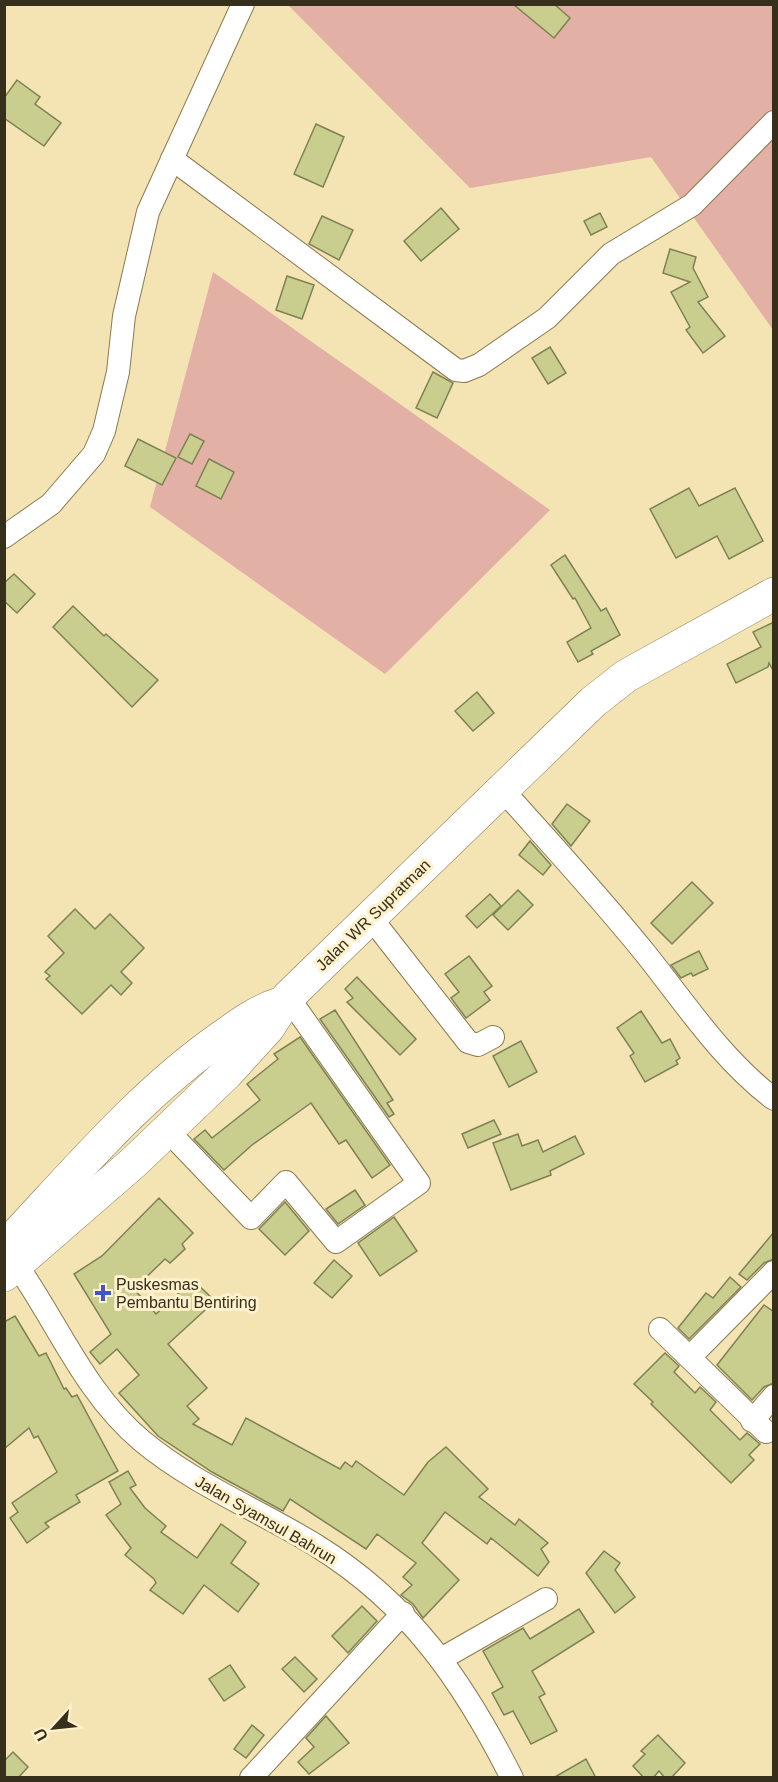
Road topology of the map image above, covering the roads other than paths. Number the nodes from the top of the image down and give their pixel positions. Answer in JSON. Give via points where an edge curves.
{"nodes":[{"id":1,"x":243,"y":4,"type":"edge"},
{"id":2,"x":774,"y":122,"type":"edge"},
{"id":3,"x":172,"y":159,"type":"junction"},
{"id":4,"x":4,"y":537,"type":"edge"},
{"id":5,"x":774,"y":594,"type":"edge"},
{"id":6,"x":501,"y":788,"type":"junction"},
{"id":7,"x":371,"y":918,"type":"junction"},
{"id":8,"x":285,"y":1000,"type":"junction"},
{"id":9,"x":494,"y":1037,"type":"dead end"},
{"id":10,"x":774,"y":1099,"type":"edge"},
{"id":11,"x":167,"y":1130,"type":"junction"},
{"id":12,"x":7,"y":1259,"type":"edge"},
{"id":13,"x":774,"y":1272,"type":"edge"},
{"id":14,"x":660,"y":1329,"type":"dead end"},
{"id":15,"x":690,"y":1357,"type":"junction"},
{"id":16,"x":774,"y":1396,"type":"edge"},
{"id":17,"x":546,"y":1599,"type":"dead end"},
{"id":18,"x":403,"y":1613,"type":"junction"},
{"id":19,"x":441,"y":1659,"type":"junction"},
{"id":20,"x":251,"y":1778,"type":"edge"},
{"id":21,"x":512,"y":1778,"type":"edge"}],
"edges":[{"from":1,"to":3,"type":"street"},
{"from":2,"to":3,"type":"street","via":[[692,205],[611,254],[547,318],[465,371],[456,370]]},
{"from":3,"to":4,"type":"street","via":[[143,232],[124,316],[118,372],[104,431],[94,454],[51,504]]},
{"from":5,"to":6,"type":"highway","name":"Jalan WR Supratman","via":[[626,676],[566,725]]},
{"from":6,"to":7,"type":"highway","name":"Jalan WR Supratman"},
{"from":6,"to":10,"type":"street","via":[[644,952],[693,1016],[752,1083]]},
{"from":7,"to":8,"type":"highway","name":"Jalan WR Supratman"},
{"from":7,"to":9,"type":"street","via":[[468,1042],[478,1045]]},
{"from":8,"to":11,"type":"highway","name":"Jalan WR Supratman","via":[[268,1028]]},
{"from":8,"to":11,"type":"street","via":[[419,1183],[336,1242],[286,1182],[251,1218]]},
{"from":8,"to":12,"type":"highway","via":[[249,1018],[185,1065],[125,1120]]},
{"from":11,"to":12,"type":"highway","name":"Jalan WR Supratman"},
{"from":12,"to":18,"type":"street","name":"Jalan Syamsul Bahrun","via":[[93,1388],[142,1441],[187,1475],[317,1546],[363,1577]]},
{"from":13,"to":15,"type":"street"},
{"from":14,"to":15,"type":"street"},
{"from":15,"to":16,"type":"street","via":[[759,1426]]},
{"from":17,"to":19,"type":"street"},
{"from":18,"to":19,"type":"street","name":"Jalan Syamsul Bahrun"},
{"from":18,"to":20,"type":"street"},
{"from":19,"to":21,"type":"street","name":"Jalan Syamsul Bahrun","via":[[462,1687]]}]}
